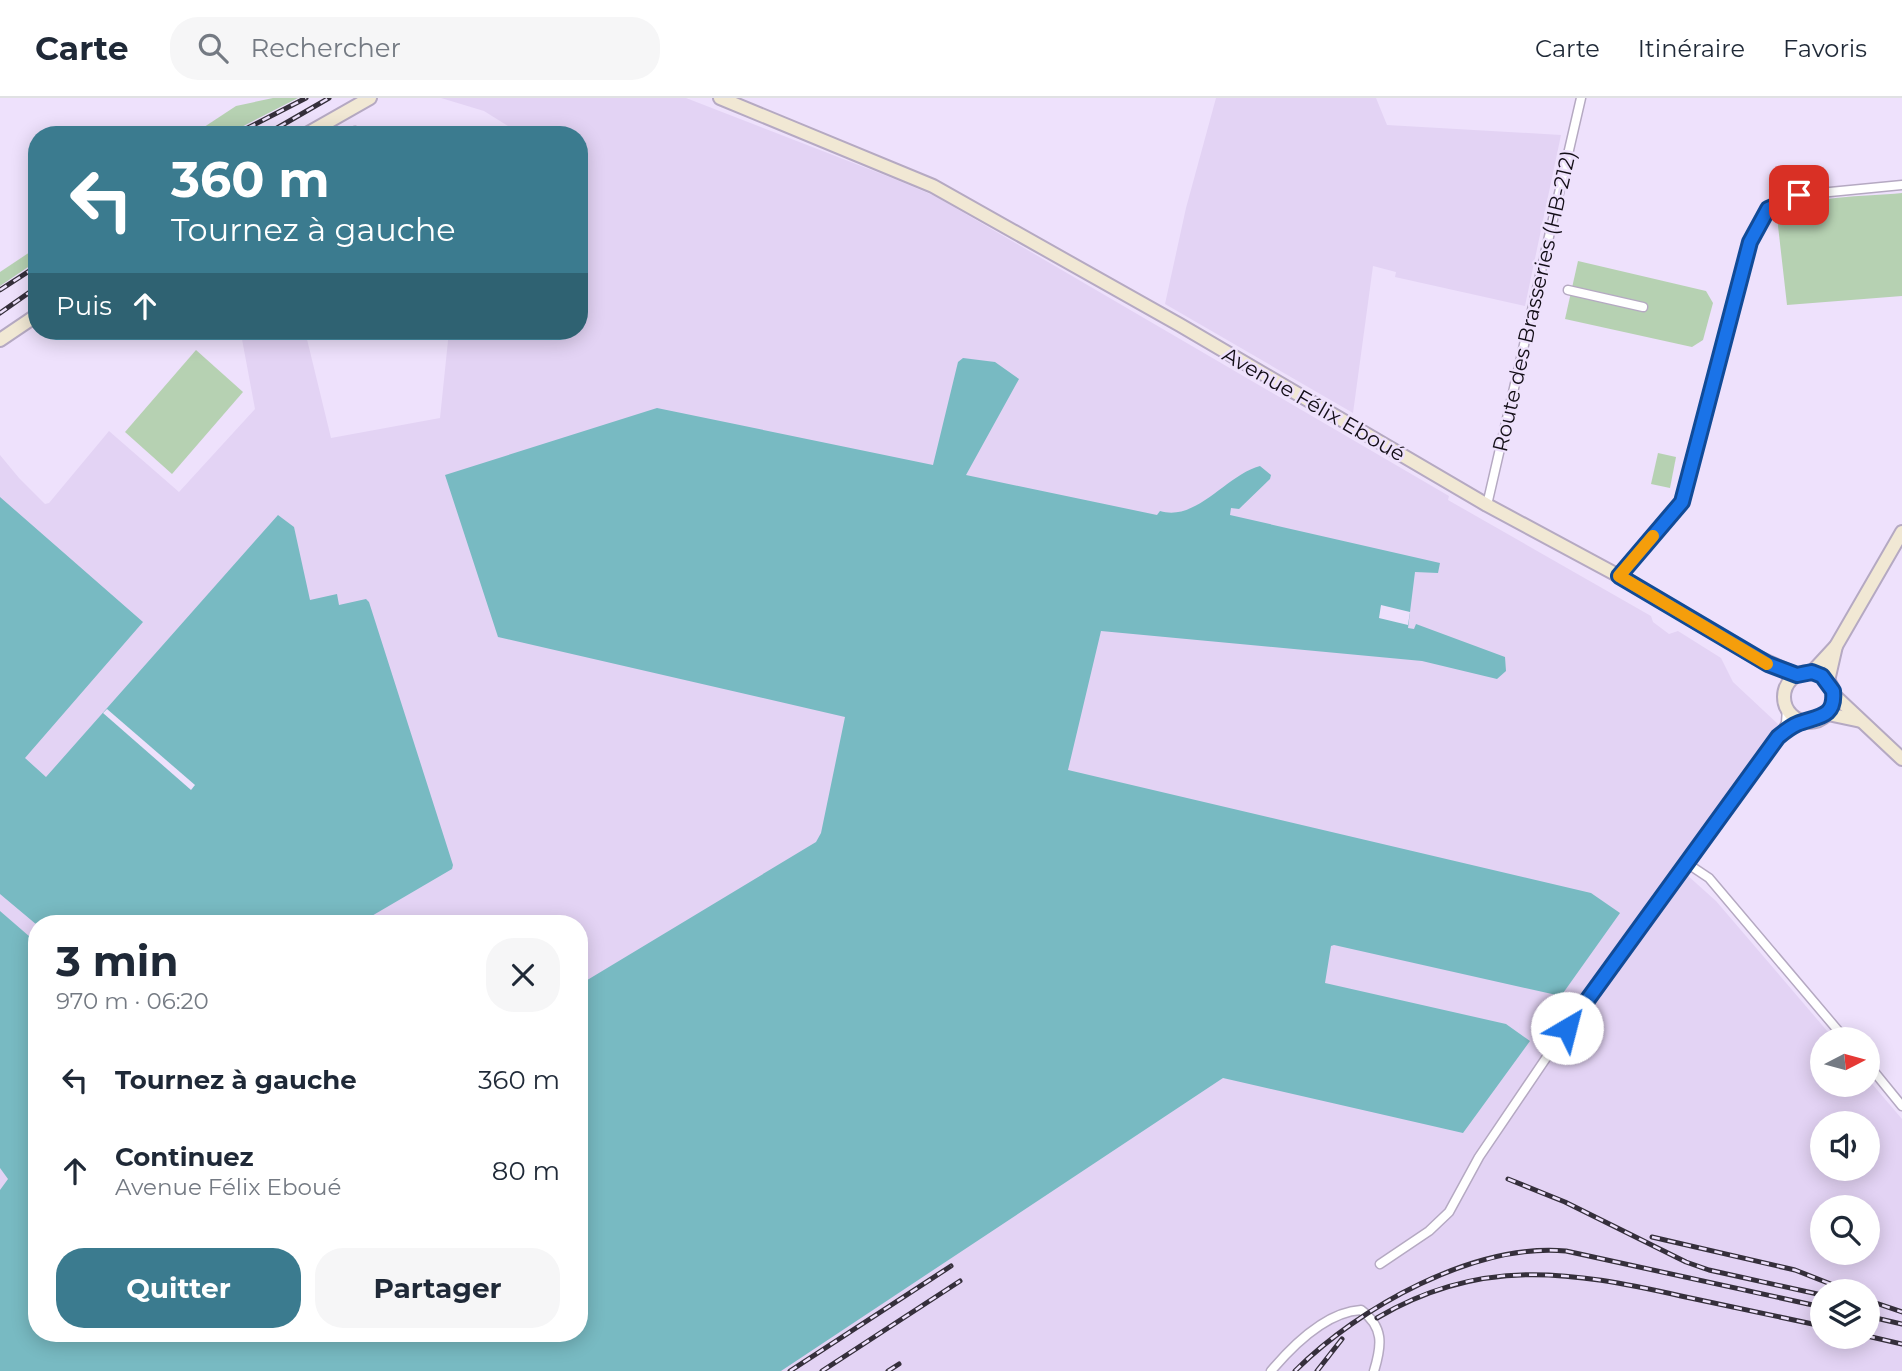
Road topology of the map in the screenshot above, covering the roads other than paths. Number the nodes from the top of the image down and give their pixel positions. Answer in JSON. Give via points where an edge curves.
{"nodes":[{"id":1,"x":370,"y":98,"type":"edge"},
{"id":2,"x":706,"y":98,"type":"edge"},
{"id":3,"x":720,"y":98,"type":"edge"},
{"id":4,"x":737,"y":98,"type":"edge"},
{"id":5,"x":1581,"y":98,"type":"edge"},
{"id":6,"x":759,"y":117,"type":"junction"},
{"id":7,"x":321,"y":126,"type":"edge"},
{"id":8,"x":855,"y":153,"type":"junction"},
{"id":9,"x":1902,"y":185,"type":"edge"},
{"id":10,"x":1568,"y":290,"type":"dead end"},
{"id":11,"x":1643,"y":307,"type":"dead end"},
{"id":12,"x":28,"y":321,"type":"edge"},
{"id":13,"x":0,"y":340,"type":"edge"},
{"id":14,"x":1487,"y":505,"type":"junction"},
{"id":15,"x":1902,"y":532,"type":"edge"},
{"id":16,"x":1619,"y":576,"type":"junction"},
{"id":17,"x":1836,"y":646,"type":"junction"},
{"id":18,"x":1768,"y":664,"type":"junction"},
{"id":19,"x":1812,"y":672,"type":"junction"},
{"id":20,"x":1797,"y":675,"type":"junction"},
{"id":21,"x":1828,"y":681,"type":"junction"},
{"id":22,"x":1786,"y":689,"type":"junction"},
{"id":23,"x":1834,"y":695,"type":"junction"},
{"id":24,"x":1787,"y":708,"type":"junction"},
{"id":25,"x":1828,"y":714,"type":"junction"},
{"id":26,"x":1861,"y":721,"type":"junction"},
{"id":27,"x":1807,"y":722,"type":"junction"},
{"id":28,"x":1778,"y":737,"type":"junction"},
{"id":29,"x":1902,"y":759,"type":"edge"},
{"id":30,"x":1688,"y":864,"type":"junction"},
{"id":31,"x":1835,"y":1027,"type":"edge"},
{"id":32,"x":1880,"y":1079,"type":"edge"},
{"id":33,"x":1902,"y":1106,"type":"edge"},
{"id":34,"x":1380,"y":1264,"type":"dead end"},
{"id":35,"x":1270,"y":1371,"type":"edge"},
{"id":36,"x":1374,"y":1371,"type":"edge"}],
"edges":[{"from":1,"to":7,"type":"street"},
{"from":2,"to":6,"type":"street"},
{"from":3,"to":6,"type":"street","name":"Avenue Félix Eboué"},
{"from":4,"to":8,"type":"street","name":"Avenue Félix Eboué"},
{"from":5,"to":14,"type":"street","name":"Route des Brasseries (HB-212)"},
{"from":6,"to":8,"type":"street","name":"Avenue Félix Eboué"},
{"from":8,"to":14,"type":"street","name":"Avenue Félix Eboué","via":[[933,186]]},
{"from":9,"to":16,"type":"street","via":[[1799,195],[1777,203],[1761,218],[1737,285],[1682,502]]},
{"from":10,"to":11,"type":"street"},
{"from":12,"to":13,"type":"street"},
{"from":14,"to":16,"type":"street","name":"Avenue Félix Eboué"},
{"from":15,"to":17,"type":"street"},
{"from":16,"to":18,"type":"street","name":"Avenue Félix Eboué"},
{"from":17,"to":19,"type":"street"},
{"from":17,"to":21,"type":"street"},
{"from":18,"to":20,"type":"street"},
{"from":18,"to":22,"type":"street"},
{"from":19,"to":20,"type":"street"},
{"from":19,"to":21,"type":"street"},
{"from":20,"to":22,"type":"street"},
{"from":21,"to":23,"type":"street"},
{"from":22,"to":24,"type":"street"},
{"from":23,"to":25,"type":"street"},
{"from":23,"to":26,"type":"street"},
{"from":24,"to":27,"type":"street"},
{"from":24,"to":28,"type":"street"},
{"from":25,"to":26,"type":"street"},
{"from":25,"to":27,"type":"street"},
{"from":26,"to":29,"type":"street"},
{"from":27,"to":28,"type":"street"},
{"from":28,"to":30,"type":"street"},
{"from":30,"to":31,"type":"street","via":[[1709,878]]},
{"from":30,"to":34,"type":"street","via":[[1565,1031],[1479,1157],[1449,1212]]},
{"from":32,"to":33,"type":"street"},
{"from":35,"to":36,"type":"street","via":[[1331,1318],[1361,1310],[1373,1320],[1382,1344]]}]}
